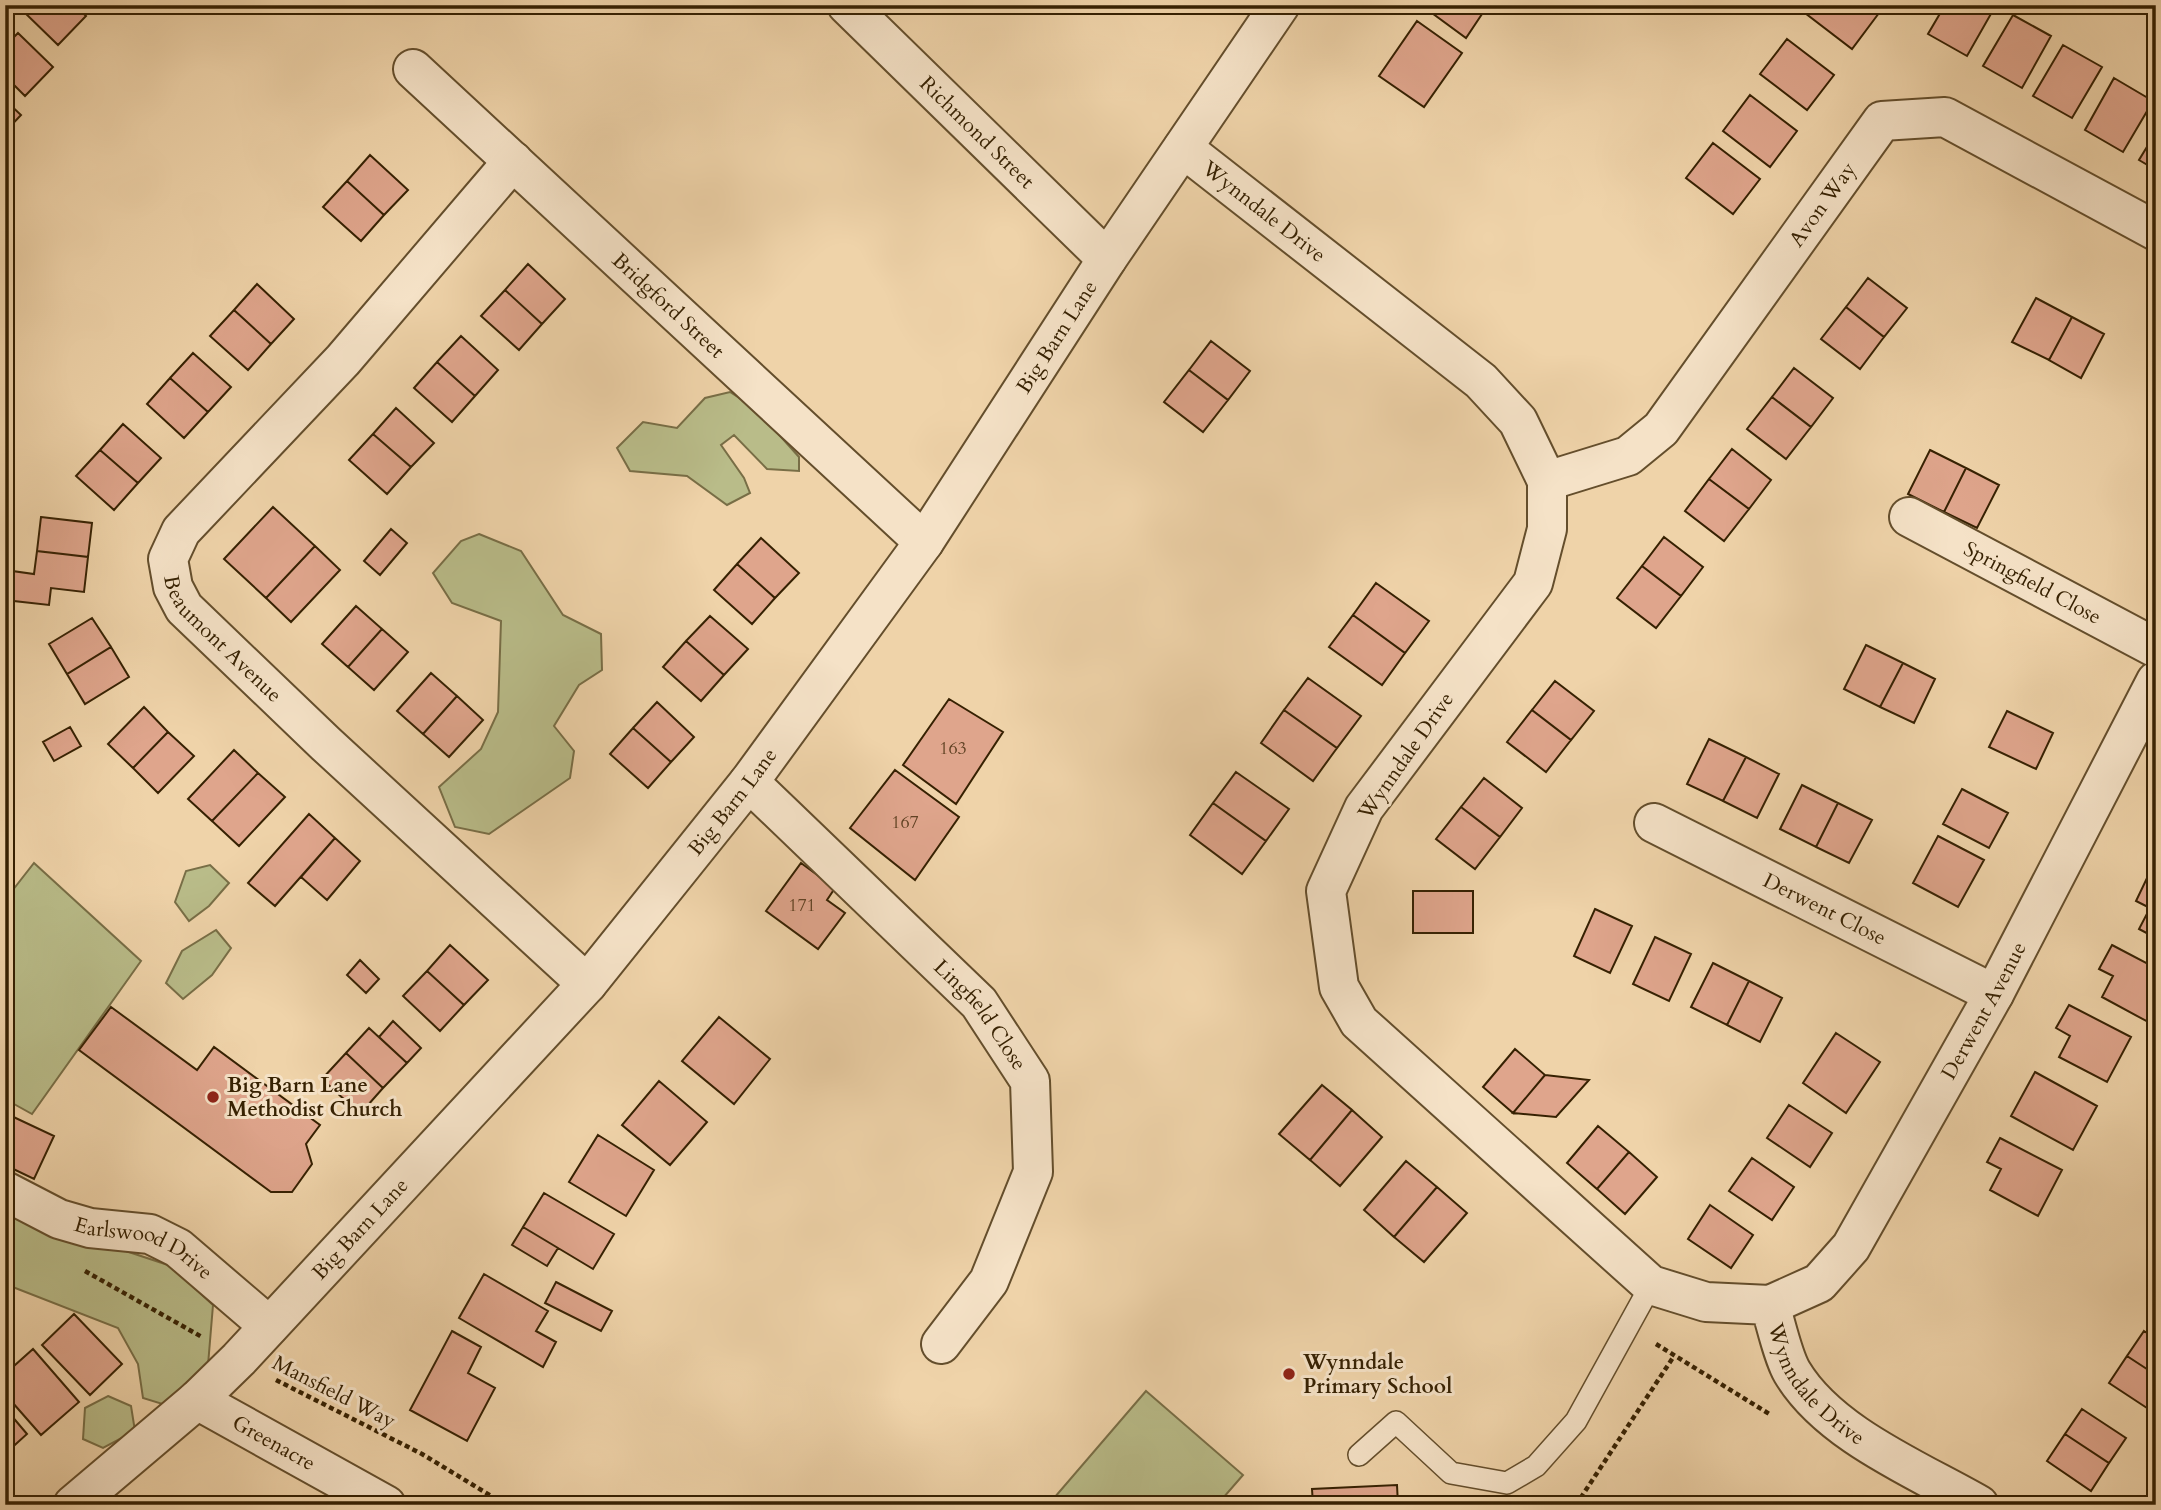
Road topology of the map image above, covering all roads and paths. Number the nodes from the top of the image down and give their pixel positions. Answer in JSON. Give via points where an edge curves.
{"nodes":[{"id":1,"x":847,"y":5,"type":"edge"},
{"id":2,"x":1280,"y":5,"type":"edge"},
{"id":3,"x":413,"y":69,"type":"dead end"},
{"id":4,"x":1183,"y":148,"type":"junction"},
{"id":5,"x":513,"y":162,"type":"junction"},
{"id":6,"x":2156,"y":231,"type":"edge"},
{"id":7,"x":1107,"y":259,"type":"junction"},
{"id":8,"x":1547,"y":481,"type":"junction"},
{"id":9,"x":1909,"y":517,"type":"dead end"},
{"id":10,"x":924,"y":541,"type":"junction"},
{"id":11,"x":2156,"y":648,"type":"edge"},
{"id":12,"x":2156,"y":681,"type":"edge"},
{"id":13,"x":749,"y":782,"type":"junction"},
{"id":14,"x":1654,"y":823,"type":"dead end"},
{"id":15,"x":587,"y":984,"type":"junction"},
{"id":16,"x":1994,"y":994,"type":"junction"},
{"id":17,"x":5,"y":1191,"type":"edge"},
{"id":18,"x":1651,"y":1285,"type":"junction"},
{"id":19,"x":149,"y":1305,"type":"dead end"},
{"id":20,"x":1770,"y":1305,"type":"junction"},
{"id":21,"x":269,"y":1326,"type":"junction"},
{"id":22,"x":1629,"y":1327,"type":"junction"},
{"id":23,"x":941,"y":1344,"type":"dead end"},
{"id":24,"x":1674,"y":1356,"type":"junction"},
{"id":25,"x":239,"y":1359,"type":"junction"},
{"id":26,"x":197,"y":1400,"type":"junction"},
{"id":27,"x":1778,"y":1419,"type":"dead end"},
{"id":28,"x":1359,"y":1455,"type":"dead end"},
{"id":29,"x":73,"y":1505,"type":"edge"},
{"id":30,"x":386,"y":1505,"type":"edge"},
{"id":31,"x":506,"y":1505,"type":"edge"},
{"id":32,"x":1576,"y":1505,"type":"edge"},
{"id":33,"x":1979,"y":1505,"type":"edge"}],
"edges":[{"from":1,"to":7,"type":"street","name":"Richmond Street"},
{"from":2,"to":4,"type":"street","name":"Big Barn Lane"},
{"from":3,"to":5,"type":"street","name":"Bridgford Street"},
{"from":4,"to":7,"type":"street","name":"Big Barn Lane"},
{"from":4,"to":8,"type":"street","name":"Wynndale Drive","via":[[1481,381],[1518,421]]},
{"from":5,"to":10,"type":"street","name":"Bridgford Street"},
{"from":5,"to":15,"type":"street","name":"Beaumont Avenue","via":[[343,360],[181,531],[168,559],[173,587],[184,608]]},
{"from":6,"to":8,"type":"street","name":"Avon Way","via":[[1945,117],[1882,121],[1661,429],[1628,456]]},
{"from":7,"to":10,"type":"street","name":"Big Barn Lane"},
{"from":8,"to":18,"type":"street","name":"Wynndale Drive","via":[[1546,529],[1533,583],[1364,808],[1326,891],[1339,987],[1360,1022]]},
{"from":9,"to":11,"type":"street","name":"Springfield Close"},
{"from":10,"to":13,"type":"street","name":"Big Barn Lane"},
{"from":12,"to":16,"type":"street","name":"Derwent Avenue"},
{"from":13,"to":15,"type":"street","name":"Big Barn Lane"},
{"from":13,"to":23,"type":"street","name":"Lingfield Close","via":[[979,1003],[1030,1081],[1033,1172],[989,1282]]},
{"from":14,"to":16,"type":"street","name":"Derwent Close"},
{"from":15,"to":21,"type":"street","name":"Big Barn Lane"},
{"from":16,"to":20,"type":"street","name":"Derwent Avenue","via":[[1851,1247],[1819,1283]]},
{"from":17,"to":21,"type":"street","name":"Earlswood Drive","via":[[59,1219],[90,1228],[150,1234],[178,1248]]},
{"from":18,"to":20,"type":"street","name":"Wynndale Drive","via":[[1706,1302]]},
{"from":18,"to":22,"type":"lane"},
{"from":19,"to":25,"type":"path","name":"Mansfield Way"},
{"from":20,"to":33,"type":"street","name":"Wynndale Drive","via":[[1791,1371],[1826,1415]]},
{"from":21,"to":25,"type":"street","name":"Big Barn Lane"},
{"from":22,"to":24,"type":"path"},
{"from":22,"to":28,"type":"lane","via":[[1576,1421],[1536,1466],[1507,1483],[1451,1473],[1396,1422]]},
{"from":24,"to":27,"type":"path"},
{"from":24,"to":32,"type":"path"},
{"from":25,"to":26,"type":"street","name":"Big Barn Lane"},
{"from":25,"to":31,"type":"path","name":"Mansfield Way","via":[[422,1454]]},
{"from":26,"to":29,"type":"street","name":"Big Barn Lane"},
{"from":26,"to":30,"type":"street","name":"Greenacre"}]}
